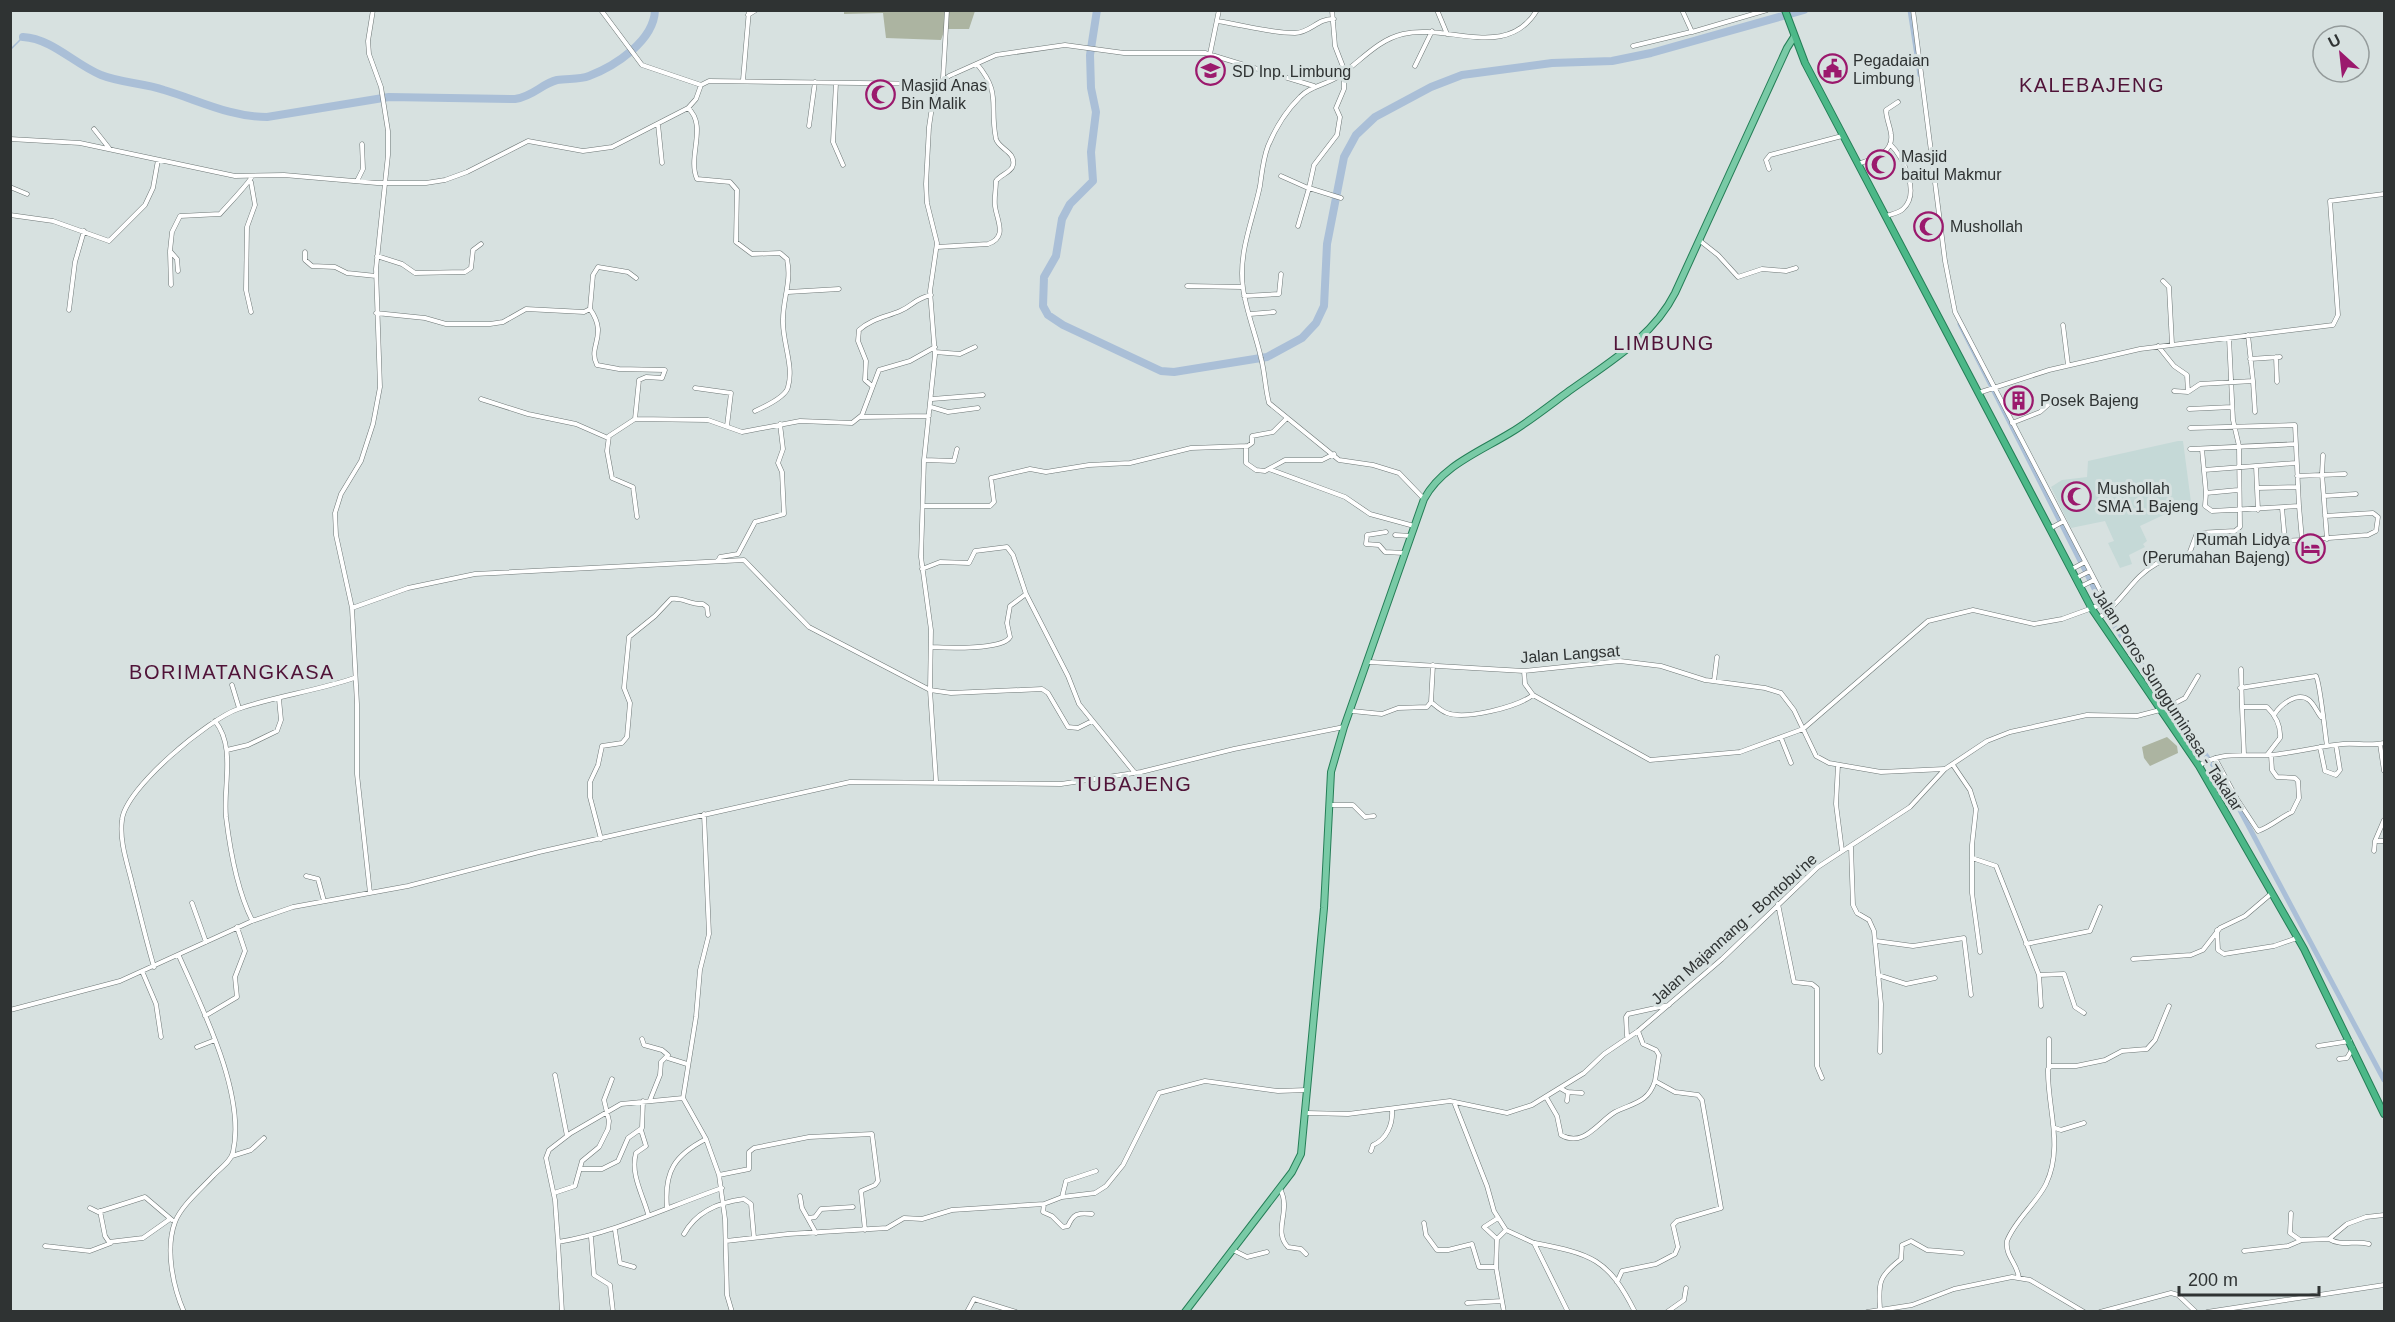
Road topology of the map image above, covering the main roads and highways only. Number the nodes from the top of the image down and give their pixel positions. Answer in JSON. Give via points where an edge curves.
{"nodes":[{"id":1,"x":1786,"y":13,"type":"edge"},
{"id":2,"x":1794,"y":37,"type":"junction"},
{"id":3,"x":2385,"y":1114,"type":"edge"},
{"id":4,"x":1185,"y":1311,"type":"edge"}],
"edges":[{"from":1,"to":2,"type":"highway","name":"Jalan Poros Sungguminasa - Takalar"},
{"from":2,"to":3,"type":"highway","name":"Jalan Poros Sungguminasa - Takalar","via":[[1842,136],[2099,618],[2201,765],[2298,938]]},
{"from":2,"to":4,"type":"main road","via":[[1672,300],[1643,336],[1512,432],[1454,466],[1435,481],[1424,499],[1331,772],[1324,908],[1301,1154],[1280,1188]]}]}
